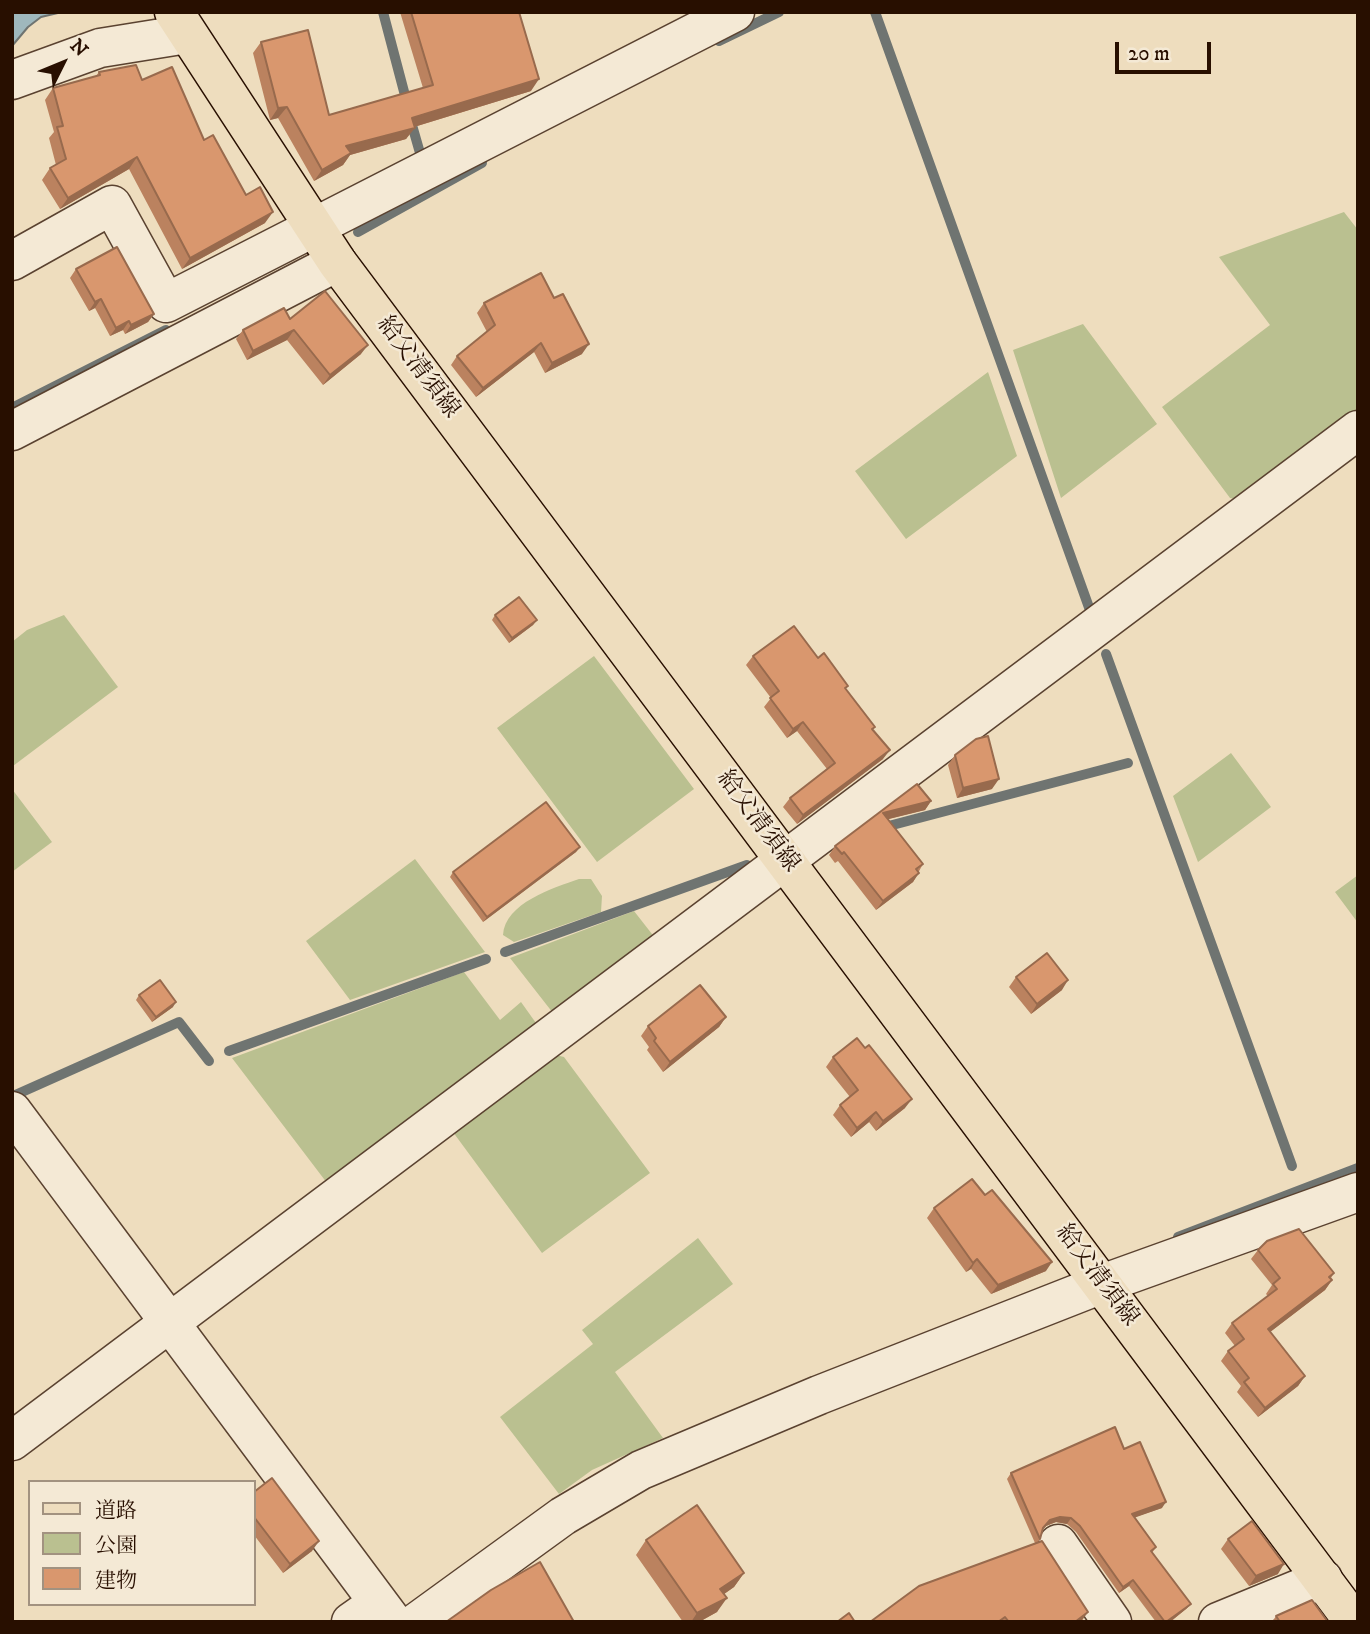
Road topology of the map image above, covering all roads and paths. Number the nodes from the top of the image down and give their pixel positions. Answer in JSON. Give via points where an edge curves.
{"nodes":[{"id":1,"x":735,"y":12,"type":"edge"},
{"id":2,"x":180,"y":23,"type":"edge"},
{"id":3,"x":12,"y":80,"type":"edge"},
{"id":4,"x":313,"y":229,"type":"junction"},
{"id":5,"x":12,"y":261,"type":"edge"},
{"id":6,"x":337,"y":262,"type":"junction"},
{"id":7,"x":1358,"y":430,"type":"edge"},
{"id":8,"x":12,"y":431,"type":"edge"},
{"id":9,"x":786,"y":862,"type":"junction"},
{"id":10,"x":12,"y":1111,"type":"edge"},
{"id":11,"x":1358,"y":1192,"type":"edge"},
{"id":12,"x":1102,"y":1284,"type":"junction"},
{"id":13,"x":170,"y":1324,"type":"junction"},
{"id":14,"x":12,"y":1441,"type":"edge"},
{"id":15,"x":1058,"y":1544,"type":"dead end"},
{"id":16,"x":1323,"y":1579,"type":"junction"},
{"id":17,"x":374,"y":1616,"type":"edge"},
{"id":18,"x":417,"y":1622,"type":"edge"},
{"id":19,"x":1112,"y":1622,"type":"edge"},
{"id":20,"x":1218,"y":1622,"type":"edge"},
{"id":21,"x":1354,"y":1622,"type":"edge"}],
"edges":[{"from":1,"to":4,"type":"street"},
{"from":2,"to":3,"type":"street"},
{"from":2,"to":4,"type":"main road","name":"給父清須線"},
{"from":4,"to":5,"type":"street","via":[[166,303],[112,205]]},
{"from":4,"to":6,"type":"main road","name":"給父清須線"},
{"from":6,"to":8,"type":"street"},
{"from":6,"to":9,"type":"main road","name":"給父清須線"},
{"from":7,"to":9,"type":"street"},
{"from":9,"to":12,"type":"main road","name":"給父清須線"},
{"from":9,"to":13,"type":"street"},
{"from":10,"to":13,"type":"street"},
{"from":11,"to":12,"type":"street"},
{"from":12,"to":16,"type":"main road","name":"給父清須線"},
{"from":12,"to":18,"type":"street","via":[[641,1470],[563,1516]]},
{"from":13,"to":14,"type":"street"},
{"from":13,"to":17,"type":"street"},
{"from":15,"to":19,"type":"street"},
{"from":16,"to":20,"type":"street"},
{"from":16,"to":21,"type":"main road","name":"給父清須線"}]}
